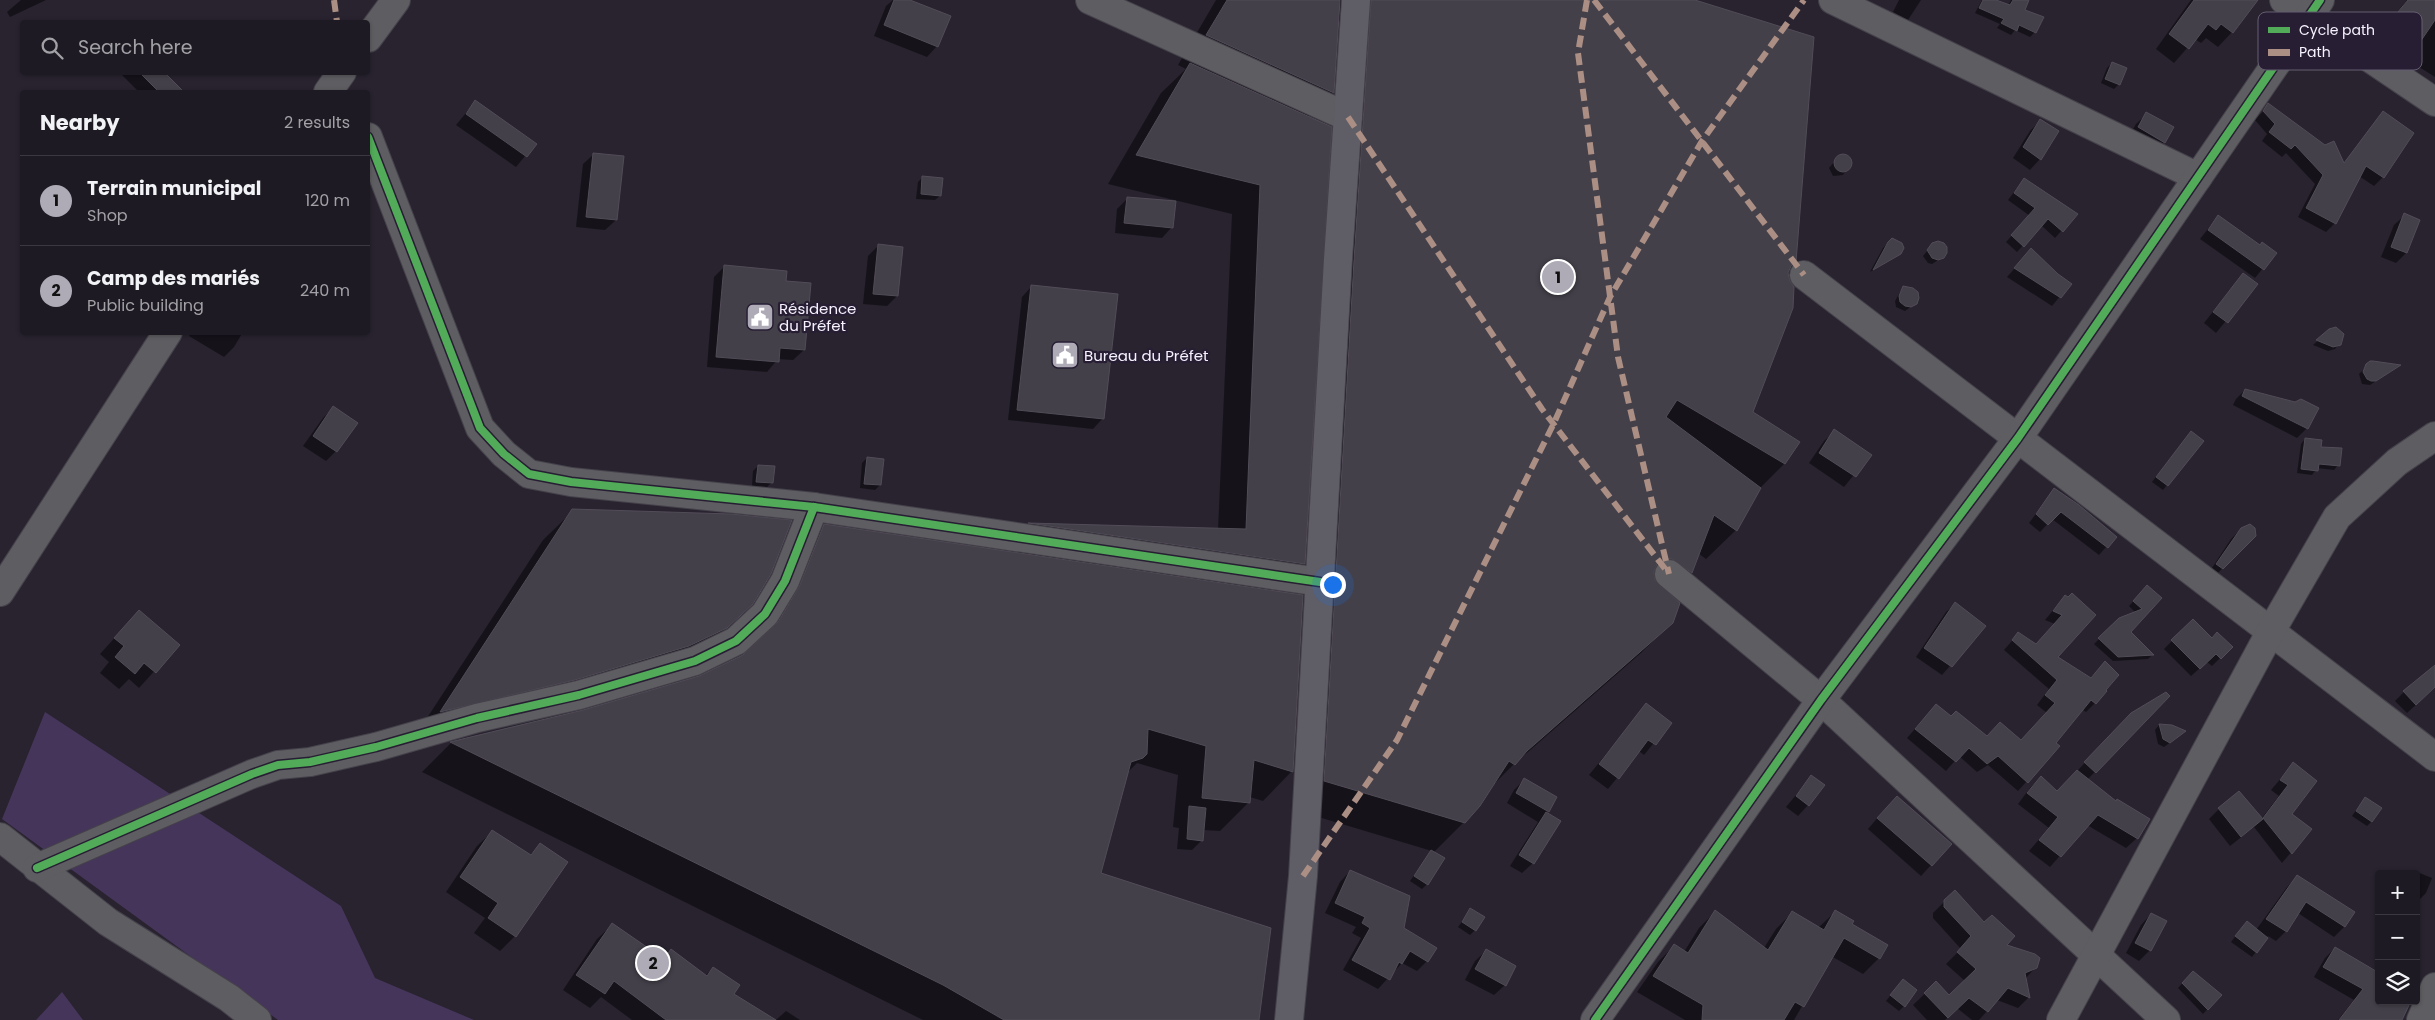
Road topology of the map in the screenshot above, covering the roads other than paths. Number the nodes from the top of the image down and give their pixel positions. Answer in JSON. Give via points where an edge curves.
{"nodes":[{"id":1,"x":396,"y":0,"type":"edge"},
{"id":2,"x":1090,"y":0,"type":"edge"},
{"id":3,"x":1356,"y":0,"type":"edge"},
{"id":4,"x":1833,"y":0,"type":"edge"},
{"id":5,"x":2284,"y":0,"type":"edge"},
{"id":6,"x":2314,"y":8,"type":"edge"},
{"id":7,"x":370,"y":35,"type":"edge"},
{"id":8,"x":2271,"y":70,"type":"edge"},
{"id":9,"x":2394,"y":70,"type":"edge"},
{"id":10,"x":340,"y":75,"type":"edge"},
{"id":11,"x":343,"y":75,"type":"edge"},
{"id":12,"x":329,"y":90,"type":"edge"},
{"id":13,"x":349,"y":90,"type":"edge"},
{"id":14,"x":2435,"y":102,"type":"edge"},
{"id":15,"x":1348,"y":117,"type":"junction"},
{"id":16,"x":370,"y":142,"type":"edge"},
{"id":17,"x":2198,"y":177,"type":"junction"},
{"id":18,"x":1804,"y":275,"type":"dead end"},
{"id":19,"x":166,"y":335,"type":"edge"},
{"id":20,"x":2435,"y":436,"type":"edge"},
{"id":21,"x":2018,"y":438,"type":"junction"},
{"id":22,"x":814,"y":507,"type":"junction"},
{"id":23,"x":1668,"y":574,"type":"dead end"},
{"id":24,"x":1320,"y":582,"type":"junction"},
{"id":25,"x":0,"y":592,"type":"edge"},
{"id":26,"x":2271,"y":631,"type":"junction"},
{"id":27,"x":1821,"y":700,"type":"junction"},
{"id":28,"x":2435,"y":757,"type":"edge"},
{"id":29,"x":0,"y":837,"type":"edge"},
{"id":30,"x":37,"y":868,"type":"junction"},
{"id":31,"x":2096,"y":955,"type":"junction"},
{"id":32,"x":2435,"y":987,"type":"edge"},
{"id":33,"x":1606,"y":1016,"type":"edge"},
{"id":34,"x":257,"y":1020,"type":"edge"},
{"id":35,"x":1289,"y":1020,"type":"edge"},
{"id":36,"x":2060,"y":1020,"type":"edge"},
{"id":37,"x":2166,"y":1020,"type":"edge"},
{"id":38,"x":2421,"y":1020,"type":"edge"}],
"edges":[{"from":1,"to":7,"type":"street"},
{"from":2,"to":15,"type":"street"},
{"from":3,"to":15,"type":"main road"},
{"from":4,"to":17,"type":"street"},
{"from":5,"to":6,"type":"street"},
{"from":8,"to":17,"type":"street"},
{"from":9,"to":14,"type":"street"},
{"from":10,"to":12,"type":"street"},
{"from":11,"to":13,"type":"street"},
{"from":15,"to":24,"type":"main road"},
{"from":16,"to":22,"type":"street","via":[[480,428],[504,454],[529,474],[571,482]]},
{"from":17,"to":21,"type":"street"},
{"from":18,"to":21,"type":"street"},
{"from":19,"to":25,"type":"street"},
{"from":20,"to":26,"type":"street","via":[[2397,462],[2337,517]]},
{"from":21,"to":26,"type":"street"},
{"from":21,"to":27,"type":"street"},
{"from":22,"to":24,"type":"street"},
{"from":22,"to":30,"type":"street","via":[[785,581],[765,614],[736,641],[695,661],[579,695],[477,718],[376,747],[310,762],[278,765]]},
{"from":23,"to":27,"type":"street"},
{"from":24,"to":35,"type":"main road","via":[[1303,876]]},
{"from":26,"to":28,"type":"street"},
{"from":26,"to":31,"type":"street"},
{"from":27,"to":31,"type":"street"},
{"from":27,"to":33,"type":"street"},
{"from":29,"to":30,"type":"street"},
{"from":30,"to":34,"type":"street","via":[[108,922],[230,998]]},
{"from":31,"to":36,"type":"street"},
{"from":31,"to":37,"type":"street"},
{"from":32,"to":38,"type":"street"}]}
